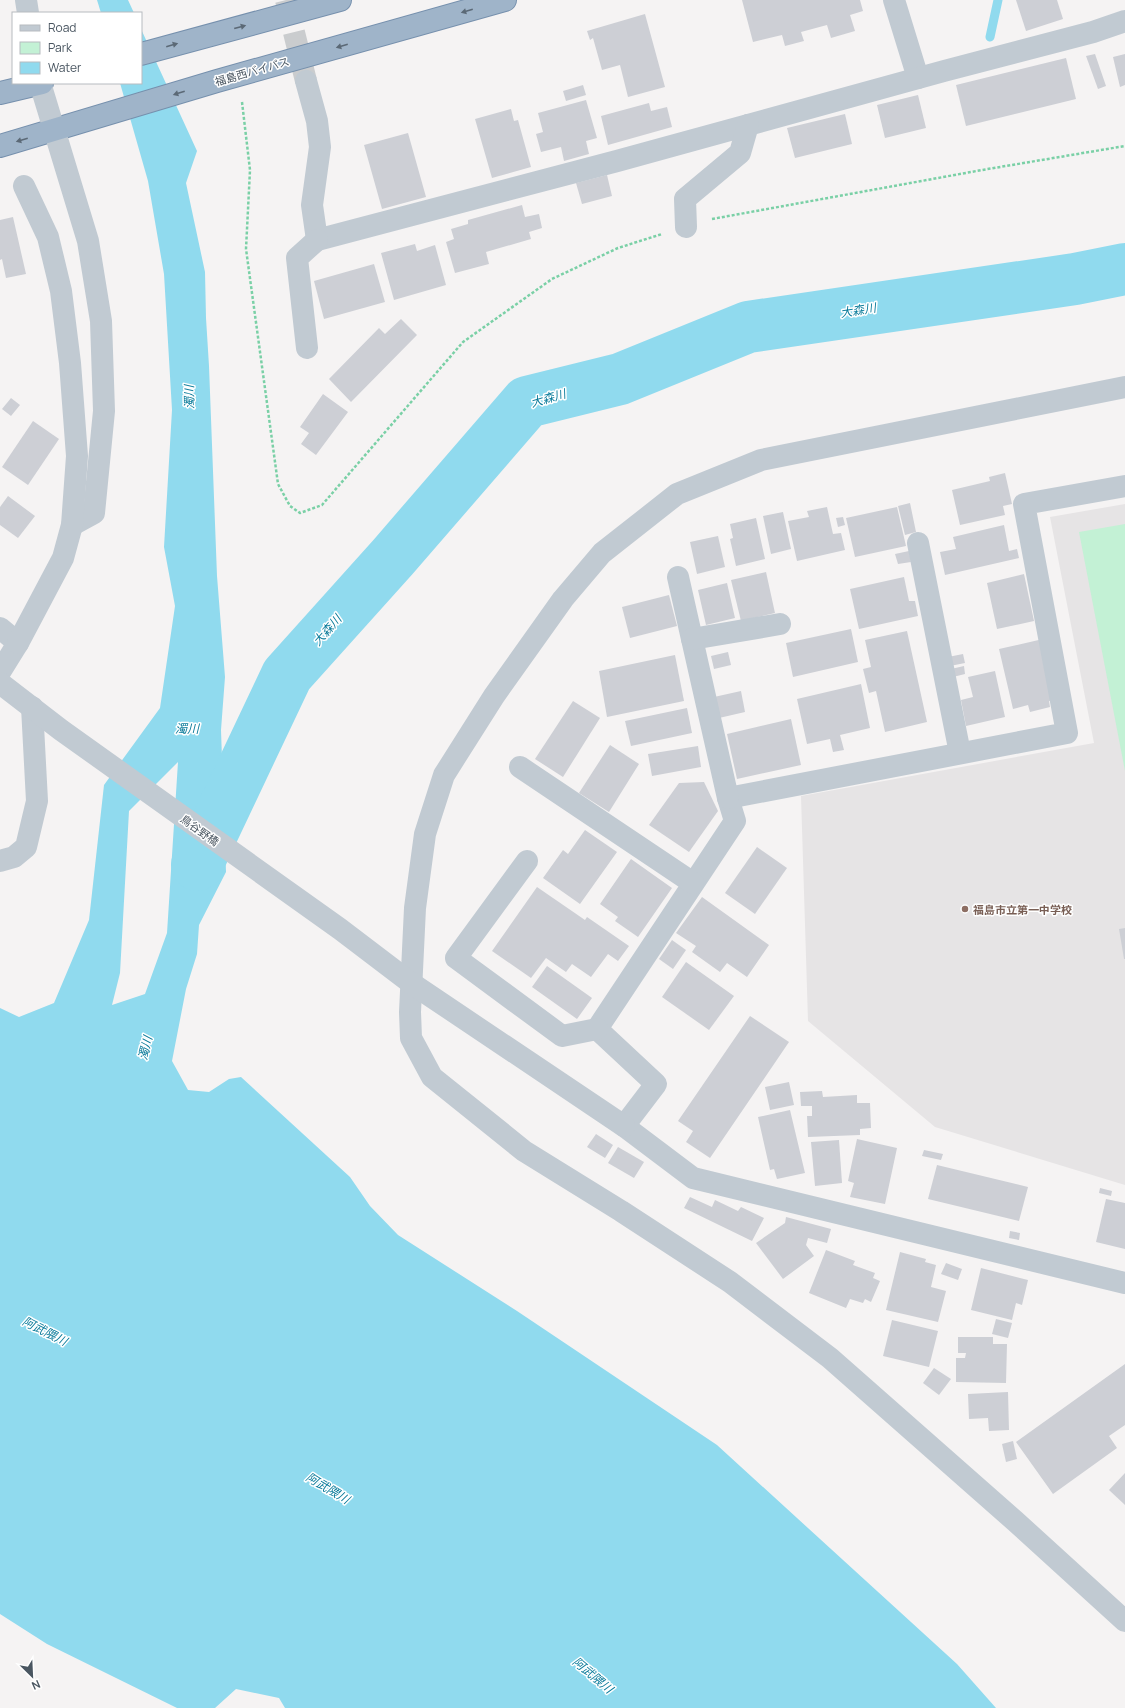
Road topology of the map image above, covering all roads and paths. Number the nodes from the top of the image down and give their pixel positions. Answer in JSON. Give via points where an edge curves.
{"nodes":[{"id":1,"x":26,"y":0,"type":"edge"},
{"id":2,"x":340,"y":0,"type":"edge"},
{"id":3,"x":505,"y":0,"type":"edge"},
{"id":4,"x":894,"y":0,"type":"edge"},
{"id":5,"x":28,"y":12,"type":"edge"},
{"id":6,"x":1125,"y":21,"type":"edge"},
{"id":7,"x":142,"y":54,"type":"edge"},
{"id":8,"x":227,"y":78,"type":"junction"},
{"id":9,"x":918,"y":78,"type":"junction"},
{"id":10,"x":306,"y":81,"type":"tunnel mouth"},
{"id":11,"x":37,"y":84,"type":"edge"},
{"id":12,"x":41,"y":84,"type":"edge"},
{"id":13,"x":0,"y":93,"type":"edge"},
{"id":14,"x":748,"y":125,"type":"junction"},
{"id":15,"x":63,"y":128,"type":"junction"},
{"id":16,"x":0,"y":146,"type":"edge"},
{"id":17,"x":1125,"y":146,"type":"edge"},
{"id":18,"x":24,"y":186,"type":"dead end"},
{"id":19,"x":686,"y":226,"type":"junction"},
{"id":20,"x":318,"y":240,"type":"junction"},
{"id":21,"x":307,"y":348,"type":"dead end"},
{"id":22,"x":1125,"y":387,"type":"edge"},
{"id":23,"x":1125,"y":486,"type":"edge"},
{"id":24,"x":72,"y":524,"type":"junction"},
{"id":25,"x":918,"y":543,"type":"dead end"},
{"id":26,"x":678,"y":577,"type":"dead end"},
{"id":27,"x":780,"y":624,"type":"dead end"},
{"id":28,"x":0,"y":628,"type":"edge"},
{"id":29,"x":692,"y":639,"type":"junction"},
{"id":30,"x":18,"y":643,"type":"junction"},
{"id":31,"x":0,"y":672,"type":"edge"},
{"id":32,"x":0,"y":683,"type":"edge"},
{"id":33,"x":32,"y":707,"type":"junction"},
{"id":34,"x":960,"y":753,"type":"junction"},
{"id":35,"x":520,"y":767,"type":"dead end"},
{"id":36,"x":728,"y":798,"type":"junction"},
{"id":37,"x":0,"y":861,"type":"edge"},
{"id":38,"x":527,"y":861,"type":"dead end"},
{"id":39,"x":693,"y":883,"type":"junction"},
{"id":40,"x":411,"y":983,"type":"junction"},
{"id":41,"x":597,"y":1029,"type":"junction"},
{"id":42,"x":624,"y":1126,"type":"junction"},
{"id":43,"x":1125,"y":1283,"type":"edge"},
{"id":44,"x":1125,"y":1621,"type":"edge"}],
"edges":[{"from":1,"to":5,"type":"street"},
{"from":7,"to":2,"type":"highway","one_way":true},
{"from":3,"to":8,"type":"highway","name":"福島西バイパス","one_way":true},
{"from":4,"to":9,"type":"street"},
{"from":6,"to":9,"type":"street","via":[[1093,32]]},
{"from":8,"to":15,"type":"highway","name":"福島西バイパス","one_way":true},
{"from":8,"to":19,"type":"path","via":[[245,118],[250,170],[246,249],[278,484],[290,506],[300,513],[322,505],[463,342],[552,279],[618,248]]},
{"from":9,"to":14,"type":"street"},
{"from":10,"to":20,"type":"street","via":[[317,121],[320,147],[312,205]]},
{"from":11,"to":13,"type":"highway"},
{"from":12,"to":15,"type":"street"},
{"from":14,"to":19,"type":"street","via":[[740,153],[685,199]]},
{"from":14,"to":20,"type":"street"},
{"from":15,"to":16,"type":"highway","name":"福島西バイパス","one_way":true},
{"from":15,"to":24,"type":"street","via":[[88,241],[101,321],[104,411],[94,513]]},
{"from":17,"to":19,"type":"path","via":[[715,218]]},
{"from":18,"to":24,"type":"street","via":[[48,237],[61,291],[70,363],[77,456]]},
{"from":20,"to":21,"type":"street","via":[[296,258]]},
{"from":22,"to":40,"type":"street","via":[[761,460],[677,494],[602,553],[563,599],[494,696],[444,775],[425,834],[415,908]]},
{"from":23,"to":34,"type":"street","via":[[1024,504],[1067,733]]},
{"from":24,"to":30,"type":"street","via":[[63,558]]},
{"from":25,"to":34,"type":"street"},
{"from":26,"to":29,"type":"street"},
{"from":27,"to":29,"type":"street"},
{"from":28,"to":30,"type":"street"},
{"from":29,"to":36,"type":"street"},
{"from":30,"to":31,"type":"street"},
{"from":32,"to":33,"type":"street","name":"鳥谷野橋"},
{"from":33,"to":37,"type":"street","via":[[37,801],[26,847],[14,857]]},
{"from":33,"to":40,"type":"street","name":"鳥谷野橋"},
{"from":34,"to":36,"type":"street"},
{"from":35,"to":39,"type":"street"},
{"from":36,"to":39,"type":"street","via":[[735,821]]},
{"from":38,"to":41,"type":"street","via":[[456,958],[562,1036]]},
{"from":39,"to":41,"type":"street"},
{"from":40,"to":42,"type":"street","name":"鳥谷野橋"},
{"from":40,"to":44,"type":"street","via":[[410,1038],[432,1077],[524,1151],[730,1282],[830,1358]]},
{"from":41,"to":42,"type":"street","via":[[656,1084]]},
{"from":42,"to":43,"type":"street","name":"鳥谷野橋","via":[[693,1178]]}]}
